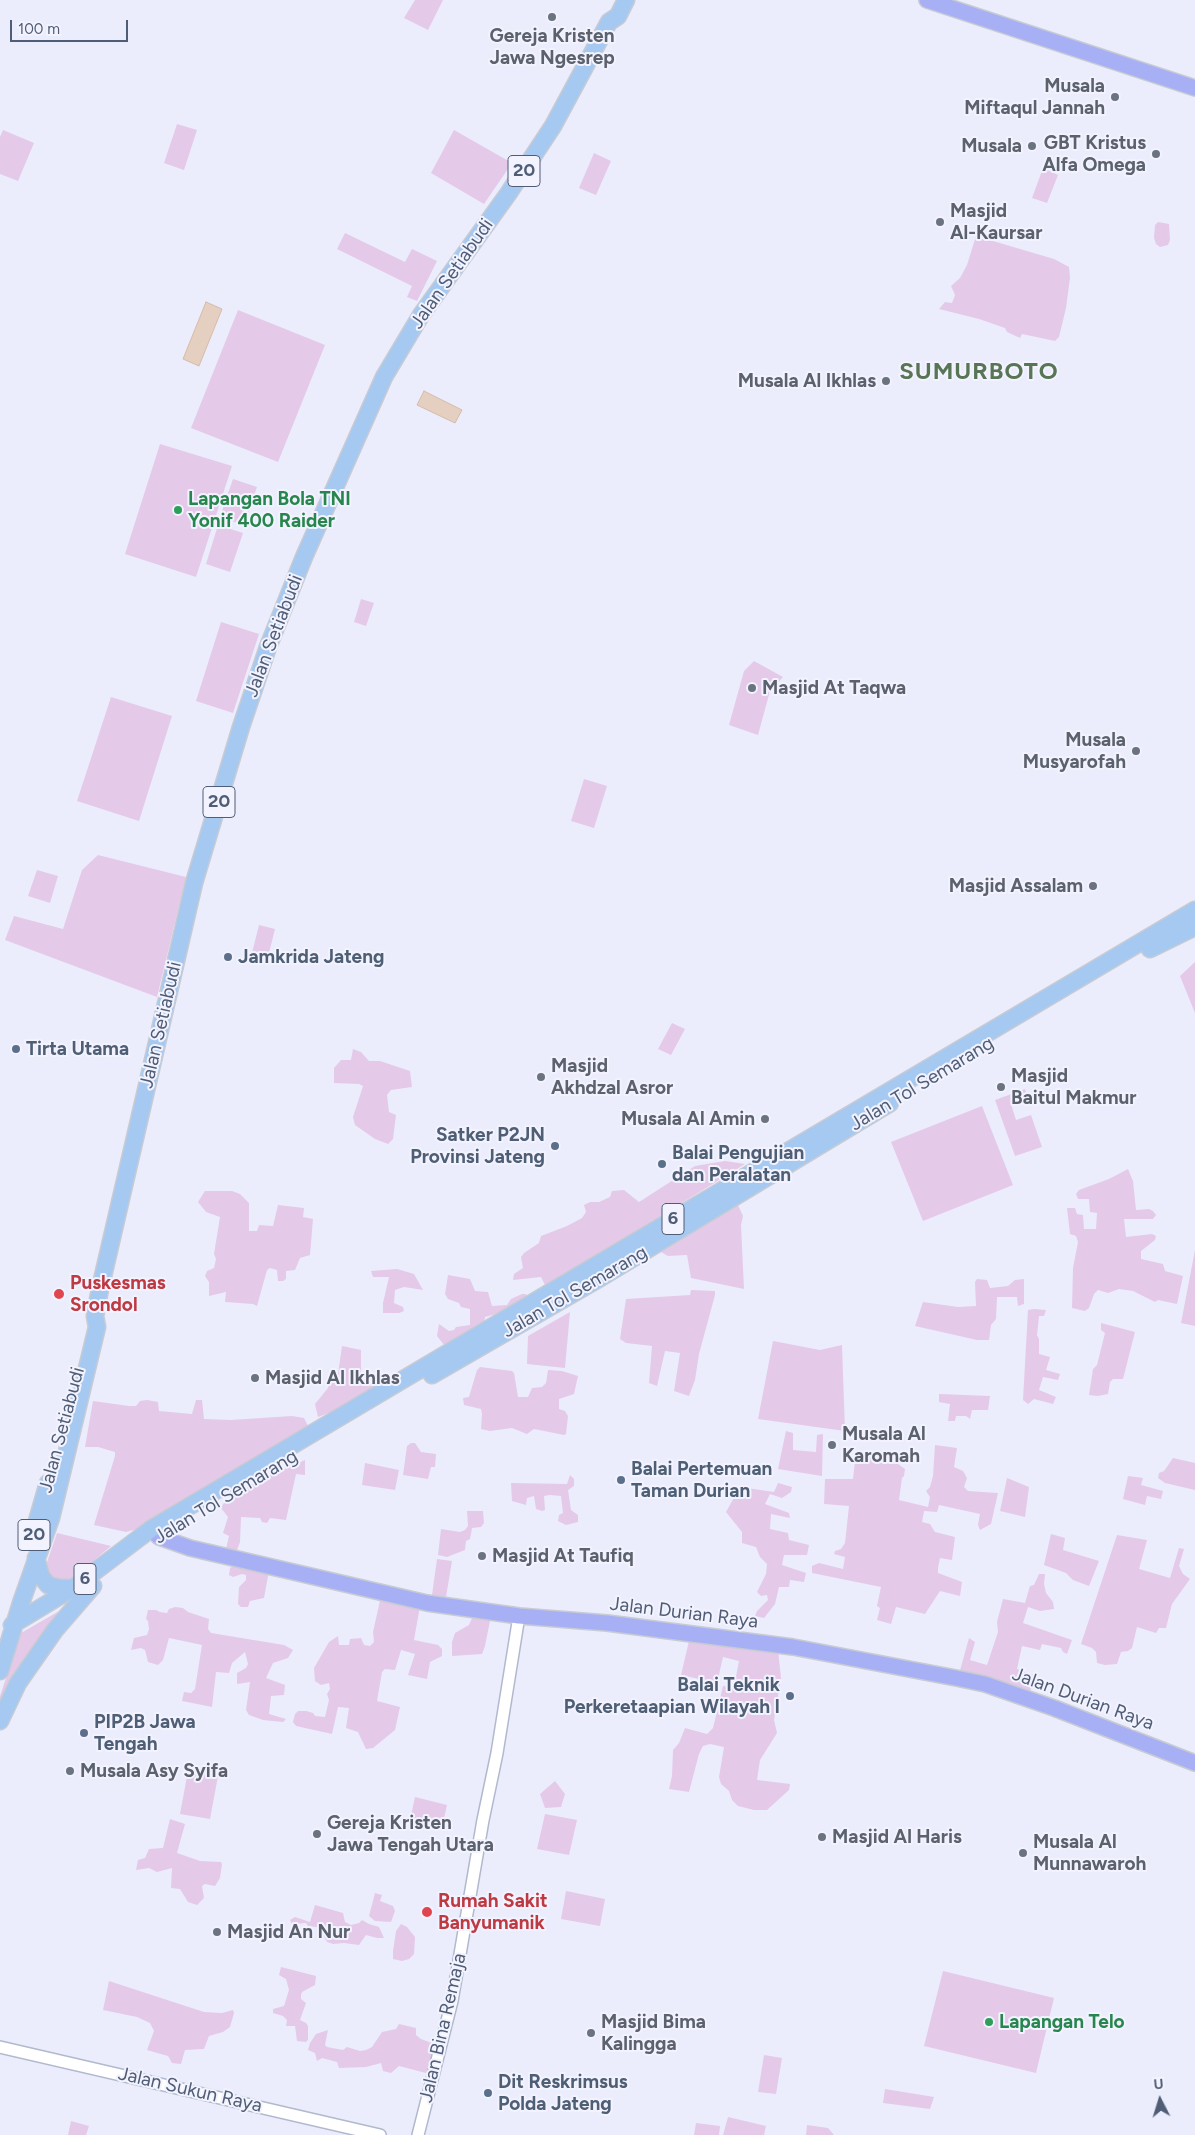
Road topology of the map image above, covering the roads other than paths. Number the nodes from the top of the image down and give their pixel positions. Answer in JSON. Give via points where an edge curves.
{"nodes":[{"id":1,"x":613,"y":0,"type":"edge"},
{"id":2,"x":626,"y":0,"type":"edge"},
{"id":3,"x":927,"y":0,"type":"edge"},
{"id":4,"x":609,"y":22,"type":"junction"},
{"id":5,"x":1195,"y":88,"type":"edge"},
{"id":6,"x":1195,"y":910,"type":"edge"},
{"id":7,"x":1195,"y":927,"type":"edge"},
{"id":8,"x":95,"y":1316,"type":"junction"},
{"id":9,"x":155,"y":1533,"type":"junction"},
{"id":10,"x":36,"y":1558,"type":"junction"},
{"id":11,"x":93,"y":1586,"type":"junction"},
{"id":12,"x":73,"y":1588,"type":"junction"},
{"id":13,"x":519,"y":1616,"type":"junction"},
{"id":14,"x":6,"y":1633,"type":"edge"},
{"id":15,"x":0,"y":1671,"type":"edge"},
{"id":16,"x":0,"y":1721,"type":"edge"},
{"id":17,"x":1195,"y":1763,"type":"edge"},
{"id":18,"x":0,"y":2047,"type":"edge"},
{"id":19,"x":380,"y":2135,"type":"edge"},
{"id":20,"x":418,"y":2135,"type":"edge"}],
"edges":[{"from":1,"to":4,"type":"highway","name":"Jalan Setiabudi","number":"20"},
{"from":2,"to":4,"type":"highway","name":"Jalan Setiabudi","number":"20","via":[[618,16]]},
{"from":3,"to":5,"type":"main road"},
{"from":4,"to":8,"type":"highway","name":"Jalan Setiabudi","number":"20","via":[[553,126],[430,302],[384,377],[268,647],[194,884]]},
{"from":6,"to":9,"type":"highway","name":"Jalan Tol Semarang","number":"6"},
{"from":7,"to":9,"type":"highway","name":"Jalan Tol Semarang","number":"6","via":[[1116,968],[600,1278]]},
{"from":8,"to":10,"type":"highway","name":"Jalan Setiabudi","number":"20","via":[[97,1327],[57,1492]]},
{"from":8,"to":14,"type":"highway","name":"Jalan Setiabudi","number":"20","via":[[88,1327]]},
{"from":9,"to":11,"type":"highway","name":"Jalan Tol Semarang","number":"6"},
{"from":9,"to":12,"type":"highway","name":"Jalan Tol Semarang","number":"6"},
{"from":9,"to":13,"type":"main road","name":"Jalan Durian Raya","via":[[190,1548],[427,1603]]},
{"from":10,"to":12,"type":"highway","via":[[41,1576],[48,1585]]},
{"from":10,"to":14,"type":"highway","name":"Jalan Setiabudi","number":"20"},
{"from":11,"to":14,"type":"highway","name":"Jalan Tol Semarang","via":[[34,1624]]},
{"from":11,"to":16,"type":"highway","via":[[55,1630],[18,1683]]},
{"from":12,"to":14,"type":"highway","name":"Jalan Tol Semarang","number":"6"},
{"from":13,"to":17,"type":"main road","name":"Jalan Durian Raya","via":[[607,1623],[803,1649],[984,1684]]},
{"from":13,"to":20,"type":"street","name":"Jalan Bina Remaja","via":[[452,2001]]},
{"from":14,"to":15,"type":"highway","name":"Jalan Setiabudi","number":"20"},
{"from":18,"to":19,"type":"street","name":"Jalan Sukun Raya"}]}
